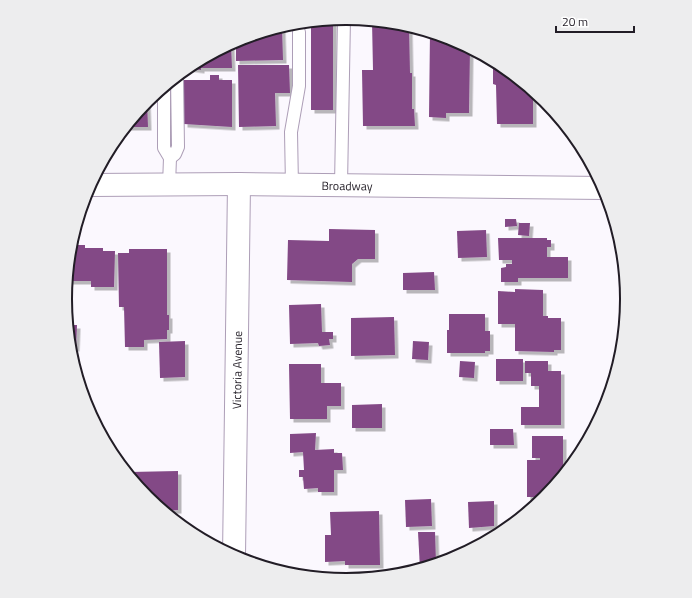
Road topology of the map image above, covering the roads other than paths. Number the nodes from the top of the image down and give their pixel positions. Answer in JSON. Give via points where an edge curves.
{"nodes":[{"id":1,"x":344,"y":25,"type":"edge"},
{"id":2,"x":299,"y":32,"type":"dead end"},
{"id":3,"x":177,"y":83,"type":"edge"},
{"id":4,"x":164,"y":94,"type":"edge"},
{"id":5,"x":170,"y":158,"type":"junction"},
{"id":6,"x":239,"y":184,"type":"junction"},
{"id":7,"x":97,"y":185,"type":"edge"},
{"id":8,"x":169,"y":185,"type":"junction"},
{"id":9,"x":341,"y":185,"type":"junction"},
{"id":10,"x":292,"y":186,"type":"junction"},
{"id":11,"x":596,"y":188,"type":"edge"},
{"id":12,"x":234,"y":549,"type":"edge"}],
"edges":[{"from":1,"to":9,"type":"lane"},
{"from":2,"to":10,"type":"lane","via":[[299,86],[291,132]]},
{"from":3,"to":5,"type":"lane","via":[[178,147]]},
{"from":4,"to":5,"type":"lane","via":[[164,148]]},
{"from":5,"to":8,"type":"lane"},
{"from":6,"to":8,"type":"street","name":"Broadway"},
{"from":6,"to":10,"type":"street","name":"Broadway"},
{"from":6,"to":12,"type":"street","name":"Victoria Avenue"},
{"from":7,"to":8,"type":"street","name":"Broadway"},
{"from":9,"to":10,"type":"street","name":"Broadway"},
{"from":9,"to":11,"type":"street","name":"Broadway"}]}
